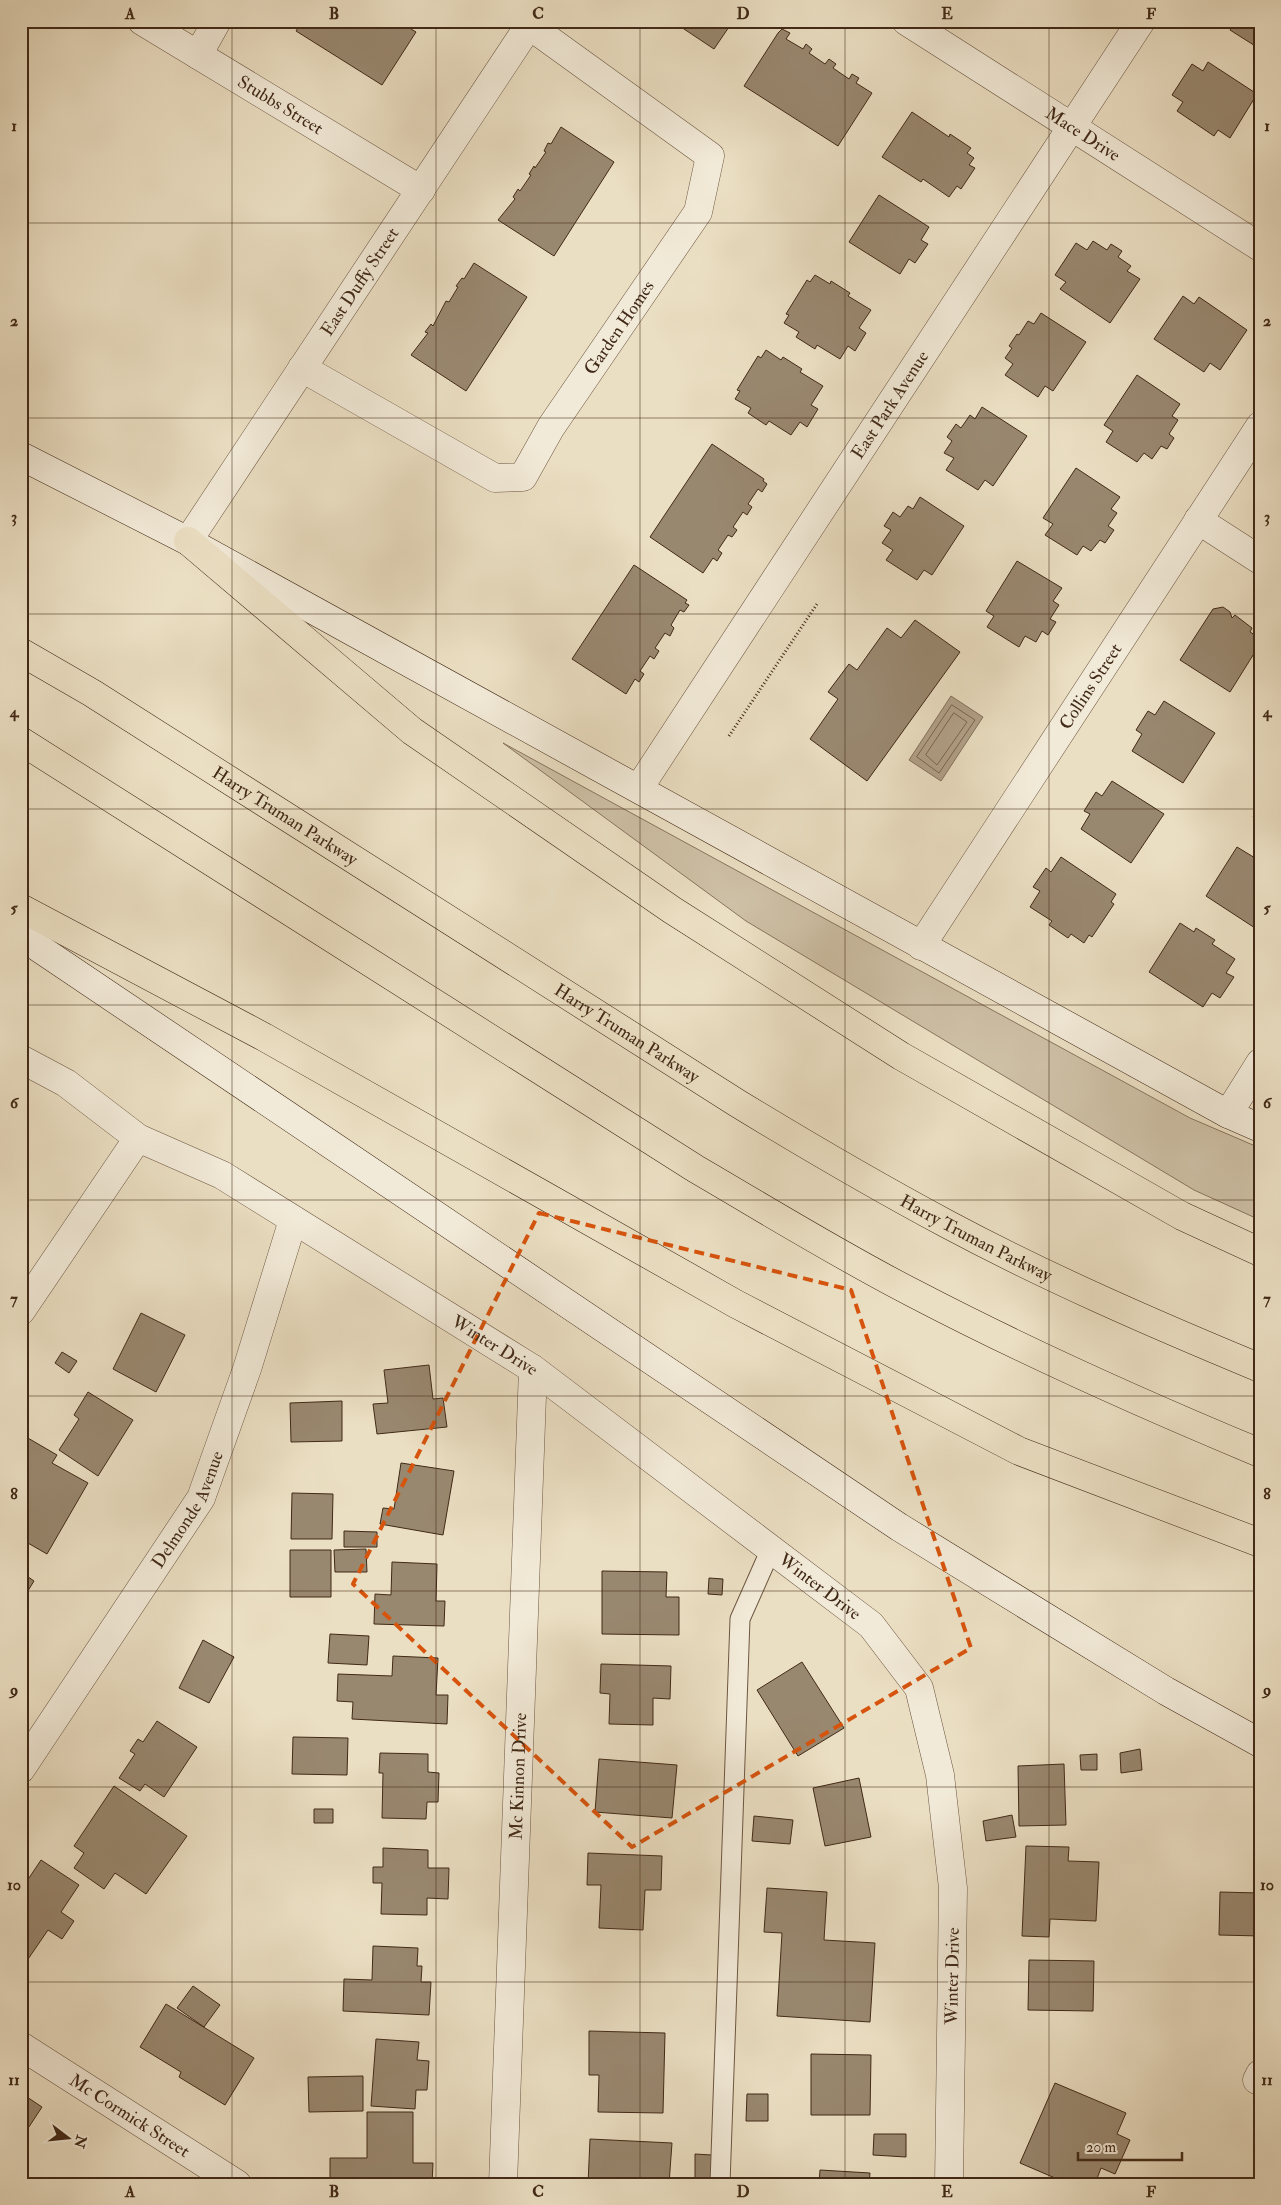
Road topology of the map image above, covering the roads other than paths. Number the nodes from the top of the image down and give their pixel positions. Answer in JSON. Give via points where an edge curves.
{"nodes":[{"id":1,"x":142,"y":21,"type":"edge"},
{"id":2,"x":217,"y":21,"type":"edge"},
{"id":3,"x":906,"y":21,"type":"edge"},
{"id":4,"x":1141,"y":21,"type":"edge"},
{"id":5,"x":528,"y":23,"type":"edge"},
{"id":6,"x":198,"y":55,"type":"junction"},
{"id":7,"x":1071,"y":128,"type":"junction"},
{"id":8,"x":421,"y":190,"type":"junction"},
{"id":9,"x":1260,"y":247,"type":"edge"},
{"id":10,"x":302,"y":368,"type":"junction"},
{"id":11,"x":1260,"y":426,"type":"edge"},
{"id":12,"x":21,"y":456,"type":"edge"},
{"id":13,"x":1198,"y":520,"type":"junction"},
{"id":14,"x":188,"y":541,"type":"junction"},
{"id":15,"x":1260,"y":560,"type":"edge"},
{"id":16,"x":21,"y":652,"type":"edge"},
{"id":17,"x":21,"y":741,"type":"edge"},
{"id":18,"x":639,"y":788,"type":"junction"},
{"id":19,"x":21,"y":908,"type":"edge"},
{"id":20,"x":21,"y":936,"type":"edge"},
{"id":21,"x":921,"y":946,"type":"junction"},
{"id":22,"x":21,"y":1059,"type":"edge"},
{"id":23,"x":1260,"y":1063,"type":"edge"},
{"id":24,"x":1228,"y":1114,"type":"junction"},
{"id":25,"x":1260,"y":1128,"type":"edge"},
{"id":26,"x":138,"y":1138,"type":"junction"},
{"id":27,"x":293,"y":1220,"type":"junction"},
{"id":28,"x":1260,"y":1252,"type":"edge"},
{"id":29,"x":21,"y":1311,"type":"edge"},
{"id":30,"x":1260,"y":1368,"type":"edge"},
{"id":31,"x":533,"y":1369,"type":"junction"},
{"id":32,"x":1260,"y":1453,"type":"edge"},
{"id":33,"x":1260,"y":1542,"type":"edge"},
{"id":34,"x":771,"y":1549,"type":"junction"},
{"id":35,"x":1260,"y":1743,"type":"edge"},
{"id":36,"x":21,"y":1769,"type":"edge"},
{"id":37,"x":21,"y":2046,"type":"edge"},
{"id":38,"x":237,"y":2184,"type":"edge"},
{"id":39,"x":503,"y":2184,"type":"edge"},
{"id":40,"x":720,"y":2184,"type":"edge"},
{"id":41,"x":949,"y":2184,"type":"edge"}],
"edges":[{"from":1,"to":6,"type":"street","name":"Stubbs Street"},
{"from":2,"to":6,"type":"street"},
{"from":3,"to":7,"type":"street","name":"Mace Drive"},
{"from":4,"to":7,"type":"street","name":"East Park Avenue"},
{"from":5,"to":8,"type":"street","name":"East Duffy Street"},
{"from":5,"to":10,"type":"street","name":"Garden Homes","via":[[710,156],[698,212],[551,427],[523,477],[495,478]]},
{"from":6,"to":8,"type":"street","name":"Stubbs Street"},
{"from":7,"to":9,"type":"street","name":"Mace Drive"},
{"from":7,"to":18,"type":"street","name":"East Park Avenue"},
{"from":8,"to":10,"type":"street","name":"East Duffy Street"},
{"from":10,"to":14,"type":"street","name":"East Duffy Street"},
{"from":11,"to":13,"type":"street","name":"Collins Street"},
{"from":12,"to":14,"type":"street"},
{"from":13,"to":15,"type":"street"},
{"from":13,"to":21,"type":"street","name":"Collins Street"},
{"from":14,"to":18,"type":"street"},
{"from":14,"to":28,"type":"highway","via":[[412,731],[672,910],[901,1056],[1182,1216]]},
{"from":16,"to":30,"type":"highway","name":"Harry Truman Parkway","via":[[100,698],[737,1103],[845,1167],[948,1225],[1059,1280]]},
{"from":17,"to":32,"type":"highway","via":[[696,1169],[807,1235],[912,1293],[1026,1350]]},
{"from":18,"to":21,"type":"street"},
{"from":19,"to":33,"type":"highway","via":[[264,1037],[736,1304],[1019,1452]]},
{"from":20,"to":35,"type":"street","via":[[900,1527],[1166,1691]]},
{"from":21,"to":24,"type":"street"},
{"from":22,"to":26,"type":"street","name":"Winter Drive","via":[[66,1083]]},
{"from":23,"to":24,"type":"street"},
{"from":24,"to":25,"type":"street"},
{"from":26,"to":27,"type":"street","name":"Winter Drive","via":[[222,1175]]},
{"from":26,"to":29,"type":"street"},
{"from":27,"to":31,"type":"street","name":"Winter Drive"},
{"from":27,"to":36,"type":"street","name":"Delmonde Avenue","via":[[247,1369],[201,1498]]},
{"from":31,"to":34,"type":"street","name":"Winter Drive"},
{"from":31,"to":39,"type":"street","name":"Mc Kinnon Drive"},
{"from":34,"to":40,"type":"lane","via":[[740,1618]]},
{"from":34,"to":41,"type":"street","name":"Winter Drive","via":[[871,1625],[919,1688],[940,1775],[953,1888]]},
{"from":37,"to":38,"type":"street","name":"Mc Cormick Street"}]}
